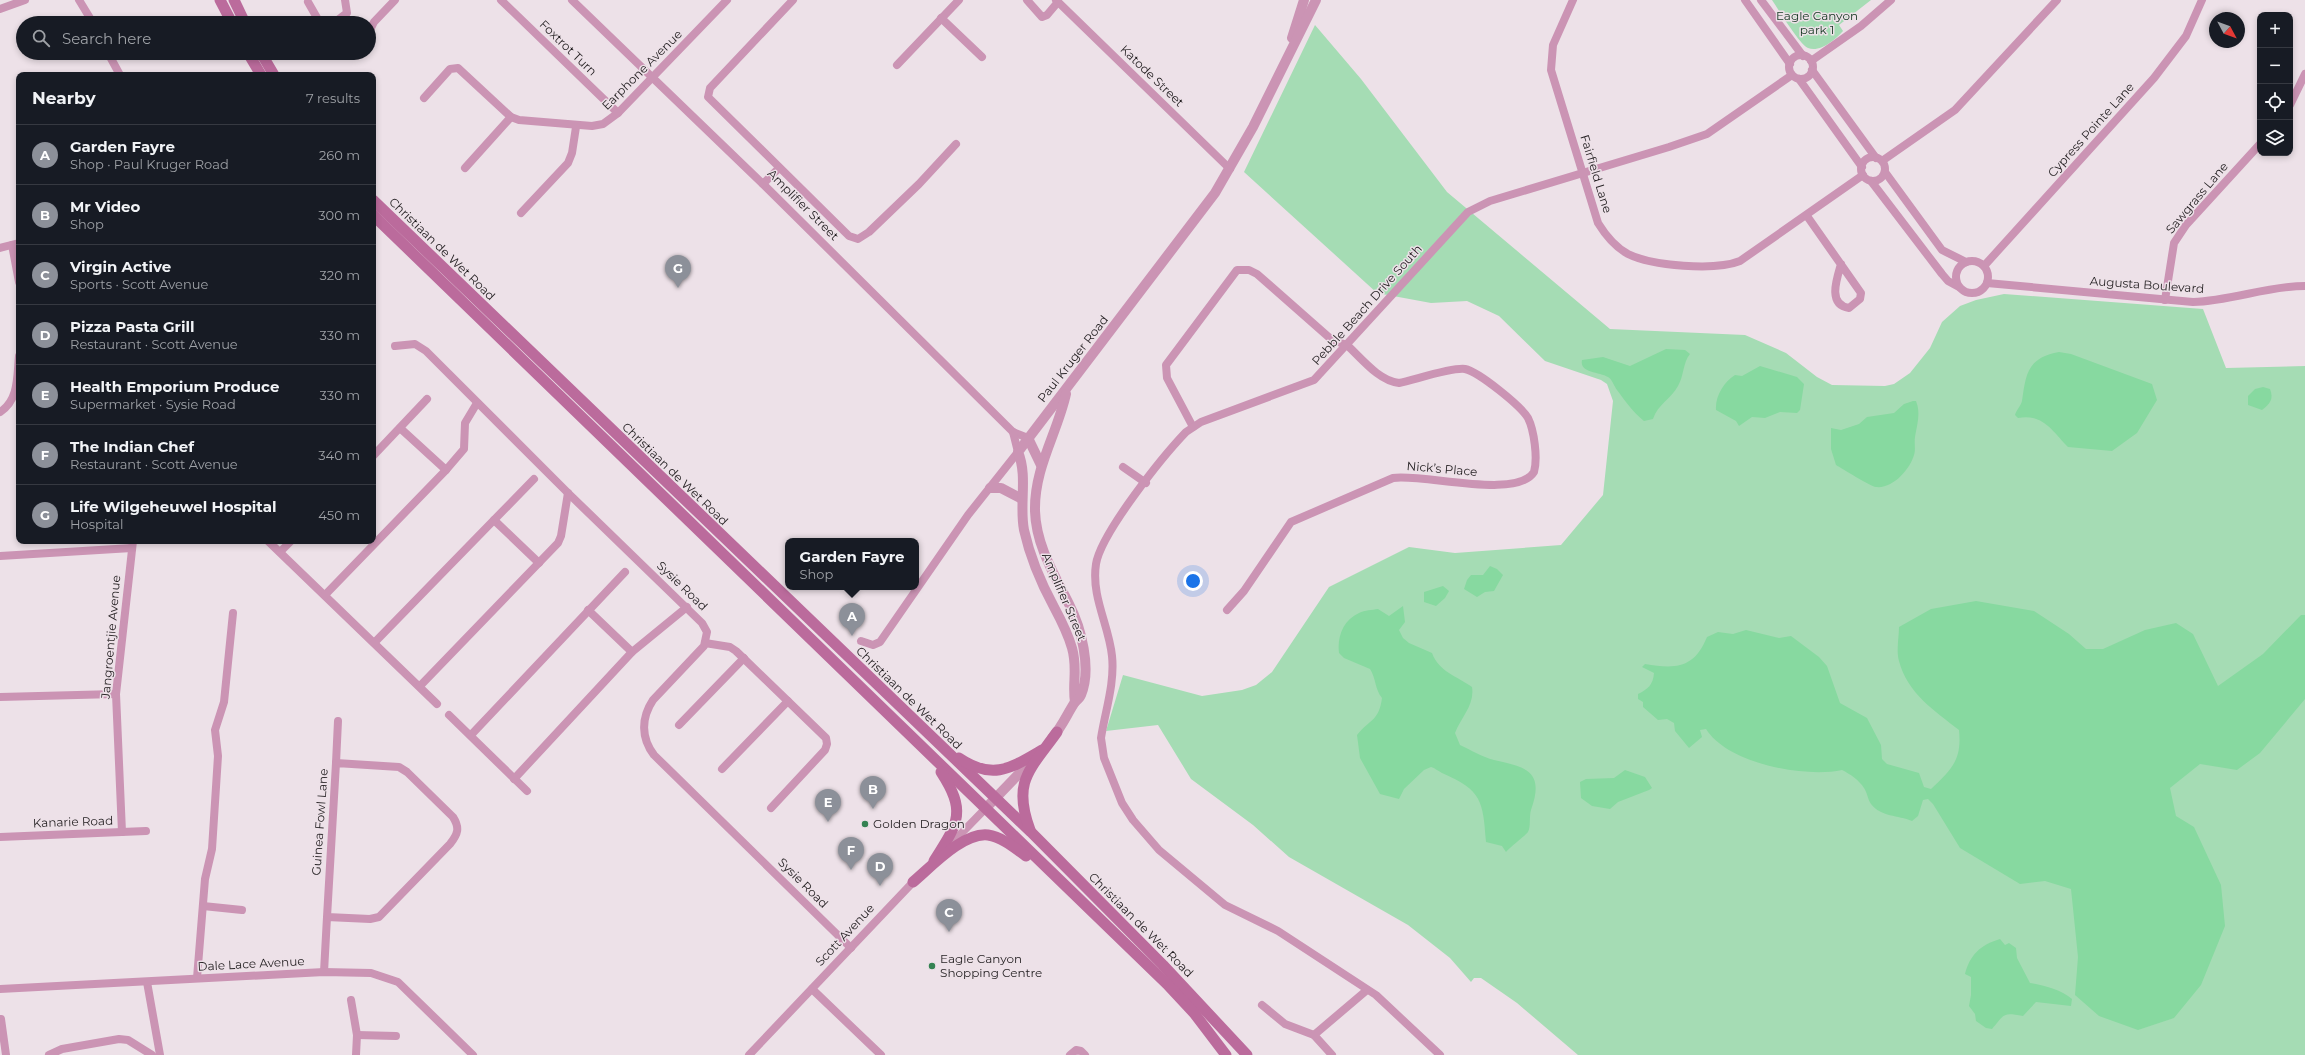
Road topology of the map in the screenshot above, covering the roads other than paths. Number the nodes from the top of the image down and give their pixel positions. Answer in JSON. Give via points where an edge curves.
{"nodes":[{"id":1,"x":25,"y":0,"type":"edge"},
{"id":2,"x":79,"y":0,"type":"edge"},
{"id":3,"x":220,"y":0,"type":"edge"},
{"id":4,"x":234,"y":0,"type":"edge"},
{"id":5,"x":345,"y":0,"type":"edge"},
{"id":6,"x":395,"y":0,"type":"edge"},
{"id":7,"x":501,"y":0,"type":"edge"},
{"id":8,"x":572,"y":0,"type":"edge"},
{"id":9,"x":727,"y":0,"type":"edge"},
{"id":10,"x":793,"y":0,"type":"edge"},
{"id":11,"x":959,"y":0,"type":"edge"},
{"id":12,"x":1027,"y":0,"type":"edge"},
{"id":13,"x":1304,"y":0,"type":"edge"},
{"id":14,"x":1316,"y":0,"type":"edge"},
{"id":15,"x":1573,"y":0,"type":"edge"},
{"id":16,"x":1745,"y":0,"type":"edge"},
{"id":17,"x":1761,"y":0,"type":"edge"},
{"id":18,"x":1891,"y":0,"type":"edge"},
{"id":19,"x":2056,"y":0,"type":"edge"},
{"id":20,"x":2202,"y":0,"type":"edge"},
{"id":21,"x":1057,"y":1,"type":"edge"},
{"id":22,"x":308,"y":2,"type":"dead end"},
{"id":23,"x":0,"y":9,"type":"edge"},
{"id":24,"x":89,"y":16,"type":"edge"},
{"id":25,"x":228,"y":16,"type":"edge"},
{"id":26,"x":242,"y":16,"type":"edge"},
{"id":27,"x":316,"y":16,"type":"edge"},
{"id":28,"x":343,"y":16,"type":"edge"},
{"id":29,"x":941,"y":18,"type":"junction"},
{"id":30,"x":376,"y":20,"type":"edge"},
{"id":31,"x":1803,"y":56,"type":"junction"},
{"id":32,"x":982,"y":57,"type":"dead end"},
{"id":33,"x":112,"y":60,"type":"edge"},
{"id":34,"x":252,"y":60,"type":"edge"},
{"id":35,"x":265,"y":60,"type":"edge"},
{"id":36,"x":1811,"y":61,"type":"junction"},
{"id":37,"x":1790,"y":64,"type":"junction"},
{"id":38,"x":897,"y":66,"type":"dead end"},
{"id":39,"x":1283,"y":66,"type":"junction"},
{"id":40,"x":1812,"y":70,"type":"junction"},
{"id":41,"x":118,"y":72,"type":"edge"},
{"id":42,"x":259,"y":72,"type":"edge"},
{"id":43,"x":272,"y":72,"type":"edge"},
{"id":44,"x":2305,"y":74,"type":"edge"},
{"id":45,"x":1795,"y":77,"type":"junction"},
{"id":46,"x":653,"y":78,"type":"junction"},
{"id":47,"x":424,"y":98,"type":"dead end"},
{"id":48,"x":2293,"y":99,"type":"edge"},
{"id":49,"x":618,"y":113,"type":"junction"},
{"id":50,"x":511,"y":117,"type":"junction"},
{"id":51,"x":576,"y":126,"type":"junction"},
{"id":52,"x":956,"y":144,"type":"dead end"},
{"id":53,"x":2257,"y":147,"type":"edge"},
{"id":54,"x":1879,"y":160,"type":"junction"},
{"id":55,"x":465,"y":168,"type":"dead end"},
{"id":56,"x":779,"y":168,"type":"junction"},
{"id":57,"x":1230,"y":169,"type":"junction"},
{"id":58,"x":1863,"y":171,"type":"junction"},
{"id":59,"x":1885,"y":172,"type":"junction"},
{"id":60,"x":1583,"y":173,"type":"junction"},
{"id":61,"x":1871,"y":180,"type":"junction"},
{"id":62,"x":764,"y":184,"type":"junction"},
{"id":63,"x":376,"y":203,"type":"edge"},
{"id":64,"x":521,"y":213,"type":"dead end"},
{"id":65,"x":1806,"y":216,"type":"junction"},
{"id":66,"x":376,"y":218,"type":"edge"},
{"id":67,"x":16,"y":244,"type":"edge"},
{"id":68,"x":0,"y":248,"type":"edge"},
{"id":69,"x":1966,"y":262,"type":"junction"},
{"id":70,"x":1841,"y":264,"type":"junction"},
{"id":71,"x":1984,"y":266,"type":"junction"},
{"id":72,"x":1987,"y":283,"type":"junction"},
{"id":73,"x":2305,"y":286,"type":"edge"},
{"id":74,"x":1959,"y":287,"type":"junction"},
{"id":75,"x":2165,"y":300,"type":"junction"},
{"id":76,"x":1347,"y":345,"type":"junction"},
{"id":77,"x":395,"y":346,"type":"dead end"},
{"id":78,"x":16,"y":377,"type":"edge"},
{"id":79,"x":1067,"y":390,"type":"junction"},
{"id":80,"x":428,"y":399,"type":"dead end"},
{"id":81,"x":477,"y":403,"type":"junction"},
{"id":82,"x":0,"y":412,"type":"edge"},
{"id":83,"x":1193,"y":427,"type":"junction"},
{"id":84,"x":400,"y":428,"type":"junction"},
{"id":85,"x":1013,"y":432,"type":"junction"},
{"id":86,"x":1028,"y":438,"type":"junction"},
{"id":87,"x":1018,"y":452,"type":"junction"},
{"id":88,"x":376,"y":453,"type":"edge"},
{"id":89,"x":1041,"y":465,"type":"junction"},
{"id":90,"x":1123,"y":467,"type":"dead end"},
{"id":91,"x":446,"y":470,"type":"junction"},
{"id":92,"x":534,"y":479,"type":"dead end"},
{"id":93,"x":1146,"y":483,"type":"junction"},
{"id":94,"x":990,"y":488,"type":"junction"},
{"id":95,"x":568,"y":493,"type":"junction"},
{"id":96,"x":1022,"y":499,"type":"junction"},
{"id":97,"x":494,"y":520,"type":"junction"},
{"id":98,"x":376,"y":542,"type":"edge"},
{"id":99,"x":133,"y":544,"type":"edge"},
{"id":100,"x":271,"y":544,"type":"edge"},
{"id":101,"x":288,"y":544,"type":"edge"},
{"id":102,"x":374,"y":544,"type":"edge"},
{"id":103,"x":280,"y":552,"type":"junction"},
{"id":104,"x":0,"y":556,"type":"edge"},
{"id":105,"x":539,"y":563,"type":"junction"},
{"id":106,"x":625,"y":572,"type":"dead end"},
{"id":107,"x":919,"y":586,"type":"edge"},
{"id":108,"x":916,"y":590,"type":"edge"},
{"id":109,"x":325,"y":595,"type":"junction"},
{"id":110,"x":687,"y":607,"type":"junction"},
{"id":111,"x":588,"y":610,"type":"junction"},
{"id":112,"x":1227,"y":610,"type":"dead end"},
{"id":113,"x":233,"y":613,"type":"dead end"},
{"id":114,"x":861,"y":641,"type":"dead end"},
{"id":115,"x":375,"y":642,"type":"junction"},
{"id":116,"x":705,"y":643,"type":"junction"},
{"id":117,"x":632,"y":652,"type":"junction"},
{"id":118,"x":744,"y":658,"type":"junction"},
{"id":119,"x":420,"y":686,"type":"junction"},
{"id":120,"x":116,"y":694,"type":"junction"},
{"id":121,"x":0,"y":697,"type":"edge"},
{"id":122,"x":788,"y":701,"type":"junction"},
{"id":123,"x":1075,"y":702,"type":"junction"},
{"id":124,"x":438,"y":704,"type":"dead end"},
{"id":125,"x":449,"y":715,"type":"dead end"},
{"id":126,"x":338,"y":721,"type":"dead end"},
{"id":127,"x":679,"y":725,"type":"dead end"},
{"id":128,"x":1057,"y":732,"type":"junction"},
{"id":129,"x":471,"y":736,"type":"junction"},
{"id":130,"x":939,"y":744,"type":"junction"},
{"id":131,"x":1042,"y":750,"type":"junction"},
{"id":132,"x":930,"y":755,"type":"junction"},
{"id":133,"x":336,"y":763,"type":"junction"},
{"id":134,"x":722,"y":769,"type":"dead end"},
{"id":135,"x":514,"y":778,"type":"junction"},
{"id":136,"x":527,"y":790,"type":"dead end"},
{"id":137,"x":995,"y":799,"type":"junction"},
{"id":138,"x":771,"y":808,"type":"dead end"},
{"id":139,"x":985,"y":809,"type":"junction"},
{"id":140,"x":146,"y":831,"type":"dead end"},
{"id":141,"x":122,"y":832,"type":"junction"},
{"id":142,"x":1031,"y":832,"type":"junction"},
{"id":143,"x":0,"y":838,"type":"edge"},
{"id":144,"x":934,"y":861,"type":"junction"},
{"id":145,"x":913,"y":882,"type":"junction"},
{"id":146,"x":1060,"y":882,"type":"junction"},
{"id":147,"x":203,"y":906,"type":"junction"},
{"id":148,"x":242,"y":910,"type":"dead end"},
{"id":149,"x":327,"y":917,"type":"junction"},
{"id":150,"x":852,"y":948,"type":"junction"},
{"id":151,"x":324,"y":972,"type":"junction"},
{"id":152,"x":197,"y":978,"type":"junction"},
{"id":153,"x":147,"y":982,"type":"junction"},
{"id":154,"x":0,"y":989,"type":"edge"},
{"id":155,"x":812,"y":990,"type":"junction"},
{"id":156,"x":1367,"y":990,"type":"junction"},
{"id":157,"x":351,"y":1000,"type":"dead end"},
{"id":158,"x":1262,"y":1005,"type":"dead end"},
{"id":159,"x":1,"y":1019,"type":"dead end"},
{"id":160,"x":357,"y":1035,"type":"junction"},
{"id":161,"x":1314,"y":1035,"type":"junction"},
{"id":162,"x":396,"y":1036,"type":"dead end"},
{"id":163,"x":6,"y":1055,"type":"edge"},
{"id":164,"x":49,"y":1055,"type":"edge"},
{"id":165,"x":152,"y":1055,"type":"edge"},
{"id":166,"x":160,"y":1055,"type":"edge"},
{"id":167,"x":356,"y":1055,"type":"edge"},
{"id":168,"x":473,"y":1055,"type":"edge"},
{"id":169,"x":749,"y":1055,"type":"edge"},
{"id":170,"x":881,"y":1055,"type":"edge"},
{"id":171,"x":1070,"y":1055,"type":"edge"},
{"id":172,"x":1085,"y":1055,"type":"edge"},
{"id":173,"x":1226,"y":1055,"type":"edge"},
{"id":174,"x":1247,"y":1055,"type":"edge"},
{"id":175,"x":1332,"y":1055,"type":"edge"},
{"id":176,"x":1440,"y":1055,"type":"edge"}],
"edges":[{"from":1,"to":23,"type":"street"},
{"from":2,"to":24,"type":"street"},
{"from":3,"to":25,"type":"main road"},
{"from":4,"to":26,"type":"main road"},
{"from":5,"to":28,"type":"street","via":[[347,13]]},
{"from":6,"to":30,"type":"street"},
{"from":7,"to":49,"type":"street","name":"Foxtrot Turn"},
{"from":8,"to":46,"type":"street","name":"Amplifier Street"},
{"from":9,"to":46,"type":"street","name":"Earphone Avenue"},
{"from":10,"to":56,"type":"street","via":[[707,94],[717,108]]},
{"from":11,"to":29,"type":"street"},
{"from":12,"to":21,"type":"street","via":[[1042,17],[1047,16]]},
{"from":13,"to":39,"type":"street","name":"Paul Kruger Road"},
{"from":14,"to":39,"type":"street","name":"Paul Kruger Road"},
{"from":15,"to":60,"type":"street","name":"Fairfield Lane","via":[[1553,45],[1550,64]]},
{"from":16,"to":37,"type":"street"},
{"from":17,"to":31,"type":"street"},
{"from":18,"to":36,"type":"street","via":[[1861,26]]},
{"from":19,"to":54,"type":"street","via":[[1968,98]]},
{"from":20,"to":71,"type":"street","name":"Cypress Pointe Lane","via":[[2186,36],[2154,78]]},
{"from":21,"to":57,"type":"street","name":"Katode Street"},
{"from":22,"to":27,"type":"street"},
{"from":29,"to":32,"type":"street"},
{"from":29,"to":38,"type":"street"},
{"from":31,"to":36,"type":"street"},
{"from":31,"to":37,"type":"street","via":[[1793,58]]},
{"from":33,"to":41,"type":"street"},
{"from":34,"to":42,"type":"main road"},
{"from":35,"to":43,"type":"main road"},
{"from":36,"to":40,"type":"street"},
{"from":37,"to":45,"type":"street"},
{"from":39,"to":57,"type":"street","name":"Paul Kruger Road"},
{"from":40,"to":45,"type":"street","via":[[1805,78]]},
{"from":40,"to":54,"type":"street"},
{"from":44,"to":48,"type":"street"},
{"from":45,"to":58,"type":"street"},
{"from":45,"to":60,"type":"street","name":"Pebble Beach Drive South","via":[[1707,134]]},
{"from":46,"to":49,"type":"street","name":"Earphone Avenue"},
{"from":46,"to":62,"type":"street","name":"Amplifier Street"},
{"from":47,"to":50,"type":"street","name":"Earphone Avenue","via":[[450,69],[458,68]]},
{"from":49,"to":51,"type":"street","name":"Earphone Avenue","via":[[599,125]]},
{"from":50,"to":51,"type":"street","name":"Earphone Avenue","via":[[525,122]]},
{"from":50,"to":55,"type":"street"},
{"from":51,"to":64,"type":"street","via":[[568,163]]},
{"from":52,"to":56,"type":"street","via":[[919,184],[869,232],[858,239],[849,236]]},
{"from":53,"to":75,"type":"street","name":"Sawgrass Lane","via":[[2186,225],[2174,243]]},
{"from":54,"to":58,"type":"street","via":[[1868,159]]},
{"from":54,"to":59,"type":"street"},
{"from":56,"to":62,"type":"street"},
{"from":57,"to":79,"type":"street","name":"Paul Kruger Road","via":[[1206,205]]},
{"from":58,"to":61,"type":"street"},
{"from":58,"to":65,"type":"street","name":"Fairfield Lane"},
{"from":59,"to":61,"type":"street","via":[[1878,180]]},
{"from":59,"to":69,"type":"street","via":[[1942,250]]},
{"from":60,"to":65,"type":"street","name":"Fairfield Lane","via":[[1596,217],[1605,234],[1621,250],[1646,261],[1711,267],[1732,264]]},
{"from":60,"to":76,"type":"street","name":"Pebble Beach Drive South","via":[[1490,200],[1468,212]]},
{"from":61,"to":74,"type":"street","via":[[1942,274]]},
{"from":62,"to":85,"type":"street","name":"Amplifier Street"},
{"from":63,"to":130,"type":"main road","name":"Christiaan de Wet Road"},
{"from":65,"to":70,"type":"street"},
{"from":66,"to":132,"type":"main road","name":"Christiaan de Wet Road"},
{"from":67,"to":68,"type":"street"},
{"from":69,"to":71,"type":"street","via":[[1976,262]]},
{"from":69,"to":74,"type":"street","via":[[1956,275]]},
{"from":70,"to":70,"type":"street","via":[[1834,288],[1839,303],[1849,308],[1860,300],[1861,293]]},
{"from":71,"to":72,"type":"street","via":[[1988,274]]},
{"from":72,"to":74,"type":"street","via":[[1976,293],[1967,292]]},
{"from":72,"to":75,"type":"street","name":"Augusta Boulevard"},
{"from":73,"to":75,"type":"street","name":"Augusta Boulevard","via":[[2286,286],[2212,302]]},
{"from":76,"to":83,"type":"street","name":"Pebble Beach Drive South","via":[[1308,383]]},
{"from":76,"to":83,"type":"street","via":[[1332,340],[1258,274],[1249,270],[1237,270],[1166,365],[1167,378]]},
{"from":76,"to":112,"type":"street","name":"Nick’s Place","via":[[1380,376],[1392,382],[1399,383],[1460,370],[1471,371],[1482,378],[1522,410],[1528,418],[1532,435],[1534,472],[1521,481],[1474,485],[1408,477],[1394,478],[1301,516],[1284,530],[1252,580]]},
{"from":77,"to":81,"type":"street","name":"Sysie Road","via":[[415,344],[420,347]]},
{"from":78,"to":82,"type":"street","via":[[13,398]]},
{"from":79,"to":86,"type":"street","name":"Paul Kruger Road"},
{"from":79,"to":89,"type":"street","name":"Amplifier Street"},
{"from":80,"to":84,"type":"street"},
{"from":81,"to":91,"type":"street","via":[[465,423],[464,449]]},
{"from":81,"to":95,"type":"street","name":"Sysie Road"},
{"from":83,"to":93,"type":"street","name":"Pebble Beach Drive South","via":[[1174,445]]},
{"from":84,"to":88,"type":"street"},
{"from":84,"to":91,"type":"street"},
{"from":85,"to":86,"type":"street","name":"Amplifier Street"},
{"from":85,"to":87,"type":"street","name":"Amplifier Street"},
{"from":86,"to":87,"type":"street","name":"Paul Kruger Road"},
{"from":86,"to":89,"type":"street"},
{"from":87,"to":94,"type":"street","name":"Paul Kruger Road"},
{"from":87,"to":96,"type":"street","name":"Amplifier Street","via":[[1022,468]]},
{"from":89,"to":123,"type":"street","name":"Amplifier Street","via":[[1035,512],[1038,532],[1047,561],[1076,618],[1084,649],[1084,680],[1081,695]]},
{"from":90,"to":93,"type":"street"},
{"from":91,"to":98,"type":"street"},
{"from":92,"to":97,"type":"street"},
{"from":93,"to":156,"type":"street","name":"Pebble Beach Drive South","via":[[1107,535],[1096,565],[1095,588],[1109,635],[1113,659],[1101,738],[1111,778],[1132,820],[1159,850],[1178,866],[1234,911],[1278,931]]},
{"from":94,"to":96,"type":"street","via":[[1001,488]]},
{"from":94,"to":107,"type":"street","name":"Paul Kruger Road"},
{"from":95,"to":105,"type":"street","via":[[561,536],[554,548]]},
{"from":95,"to":110,"type":"street","name":"Sysie Road"},
{"from":96,"to":123,"type":"street","name":"Amplifier Street","via":[[1024,530],[1029,548],[1072,647],[1076,669]]},
{"from":97,"to":105,"type":"street"},
{"from":97,"to":115,"type":"street"},
{"from":99,"to":104,"type":"street"},
{"from":99,"to":120,"type":"street","name":"Jangroentjie Avenue"},
{"from":100,"to":103,"type":"street"},
{"from":101,"to":103,"type":"street"},
{"from":102,"to":109,"type":"street"},
{"from":103,"to":109,"type":"street"},
{"from":105,"to":119,"type":"street"},
{"from":106,"to":111,"type":"street"},
{"from":108,"to":114,"type":"street","name":"Paul Kruger Road","via":[[880,642],[873,645]]},
{"from":109,"to":115,"type":"street"},
{"from":110,"to":116,"type":"street","name":"Sysie Road","via":[[705,627]]},
{"from":110,"to":117,"type":"street"},
{"from":111,"to":117,"type":"street"},
{"from":111,"to":129,"type":"street"},
{"from":113,"to":147,"type":"street","via":[[224,702],[215,730],[218,756],[212,849],[205,879]]},
{"from":115,"to":119,"type":"street"},
{"from":116,"to":118,"type":"street","via":[[730,647]]},
{"from":116,"to":150,"type":"street","name":"Sysie Road","via":[[649,705],[644,722],[647,746]]},
{"from":117,"to":135,"type":"street"},
{"from":118,"to":122,"type":"street"},
{"from":118,"to":127,"type":"street"},
{"from":119,"to":124,"type":"street"},
{"from":120,"to":121,"type":"street"},
{"from":120,"to":141,"type":"street","name":"Jangroentjie Avenue"},
{"from":122,"to":134,"type":"street"},
{"from":122,"to":138,"type":"street","via":[[823,734],[827,744],[825,750]]},
{"from":123,"to":128,"type":"street","name":"Amplifier Street"},
{"from":125,"to":129,"type":"street"},
{"from":126,"to":133,"type":"street"},
{"from":128,"to":131,"type":"street","name":"Amplifier Street"},
{"from":128,"to":142,"type":"main road","via":[[1032,767],[1022,790],[1022,807]]},
{"from":129,"to":135,"type":"street"},
{"from":130,"to":131,"type":"main road","via":[[965,761],[992,771],[1005,770]]},
{"from":130,"to":137,"type":"main road","name":"Christiaan de Wet Road"},
{"from":131,"to":137,"type":"street","name":"Amplifier Street"},
{"from":132,"to":139,"type":"main road","name":"Christiaan de Wet Road"},
{"from":132,"to":144,"type":"main road","via":[[952,789],[958,808],[955,825]]},
{"from":133,"to":149,"type":"street","name":"Guinea Fowl Lane"},
{"from":133,"to":149,"type":"street","name":"Guinea Fowl Lane","via":[[394,766],[402,769],[453,817],[458,830],[450,844],[378,917]]},
{"from":135,"to":136,"type":"street"},
{"from":137,"to":139,"type":"street","name":"Scott Avenue"},
{"from":137,"to":142,"type":"main road","name":"Christiaan de Wet Road"},
{"from":139,"to":144,"type":"street","name":"Scott Avenue"},
{"from":139,"to":146,"type":"main road","name":"Christiaan de Wet Road"},
{"from":140,"to":141,"type":"street","name":"Kanarie Road"},
{"from":141,"to":143,"type":"street","name":"Kanarie Road"},
{"from":142,"to":174,"type":"main road","name":"Christiaan de Wet Road","via":[[1163,965]]},
{"from":144,"to":145,"type":"street","name":"Scott Avenue"},
{"from":145,"to":146,"type":"main road","via":[[959,844],[971,838],[987,835],[1012,846]]},
{"from":145,"to":150,"type":"street","name":"Scott Avenue"},
{"from":146,"to":173,"type":"main road","name":"Christiaan de Wet Road","via":[[1180,996]]},
{"from":147,"to":148,"type":"street"},
{"from":147,"to":152,"type":"street"},
{"from":149,"to":151,"type":"street","name":"Guinea Fowl Lane"},
{"from":150,"to":155,"type":"street","name":"Scott Avenue"},
{"from":151,"to":152,"type":"street","name":"Dale Lace Avenue"},
{"from":151,"to":168,"type":"street","name":"Dale Lace Avenue","via":[[371,973],[398,982]]},
{"from":152,"to":153,"type":"street","name":"Dale Lace Avenue"},
{"from":153,"to":154,"type":"street","name":"Dale Lace Avenue"},
{"from":153,"to":166,"type":"street"},
{"from":155,"to":169,"type":"street","name":"Scott Avenue"},
{"from":155,"to":170,"type":"street"},
{"from":156,"to":161,"type":"street"},
{"from":156,"to":176,"type":"street","name":"Pebble Beach Drive South"},
{"from":157,"to":160,"type":"street"},
{"from":158,"to":161,"type":"street","via":[[1285,1024]]},
{"from":159,"to":163,"type":"street"},
{"from":160,"to":162,"type":"street"},
{"from":160,"to":167,"type":"street"},
{"from":161,"to":175,"type":"street"},
{"from":164,"to":165,"type":"street","via":[[69,1047],[119,1039],[128,1040]]},
{"from":171,"to":172,"type":"street","via":[[1076,1050],[1081,1050]]}]}
